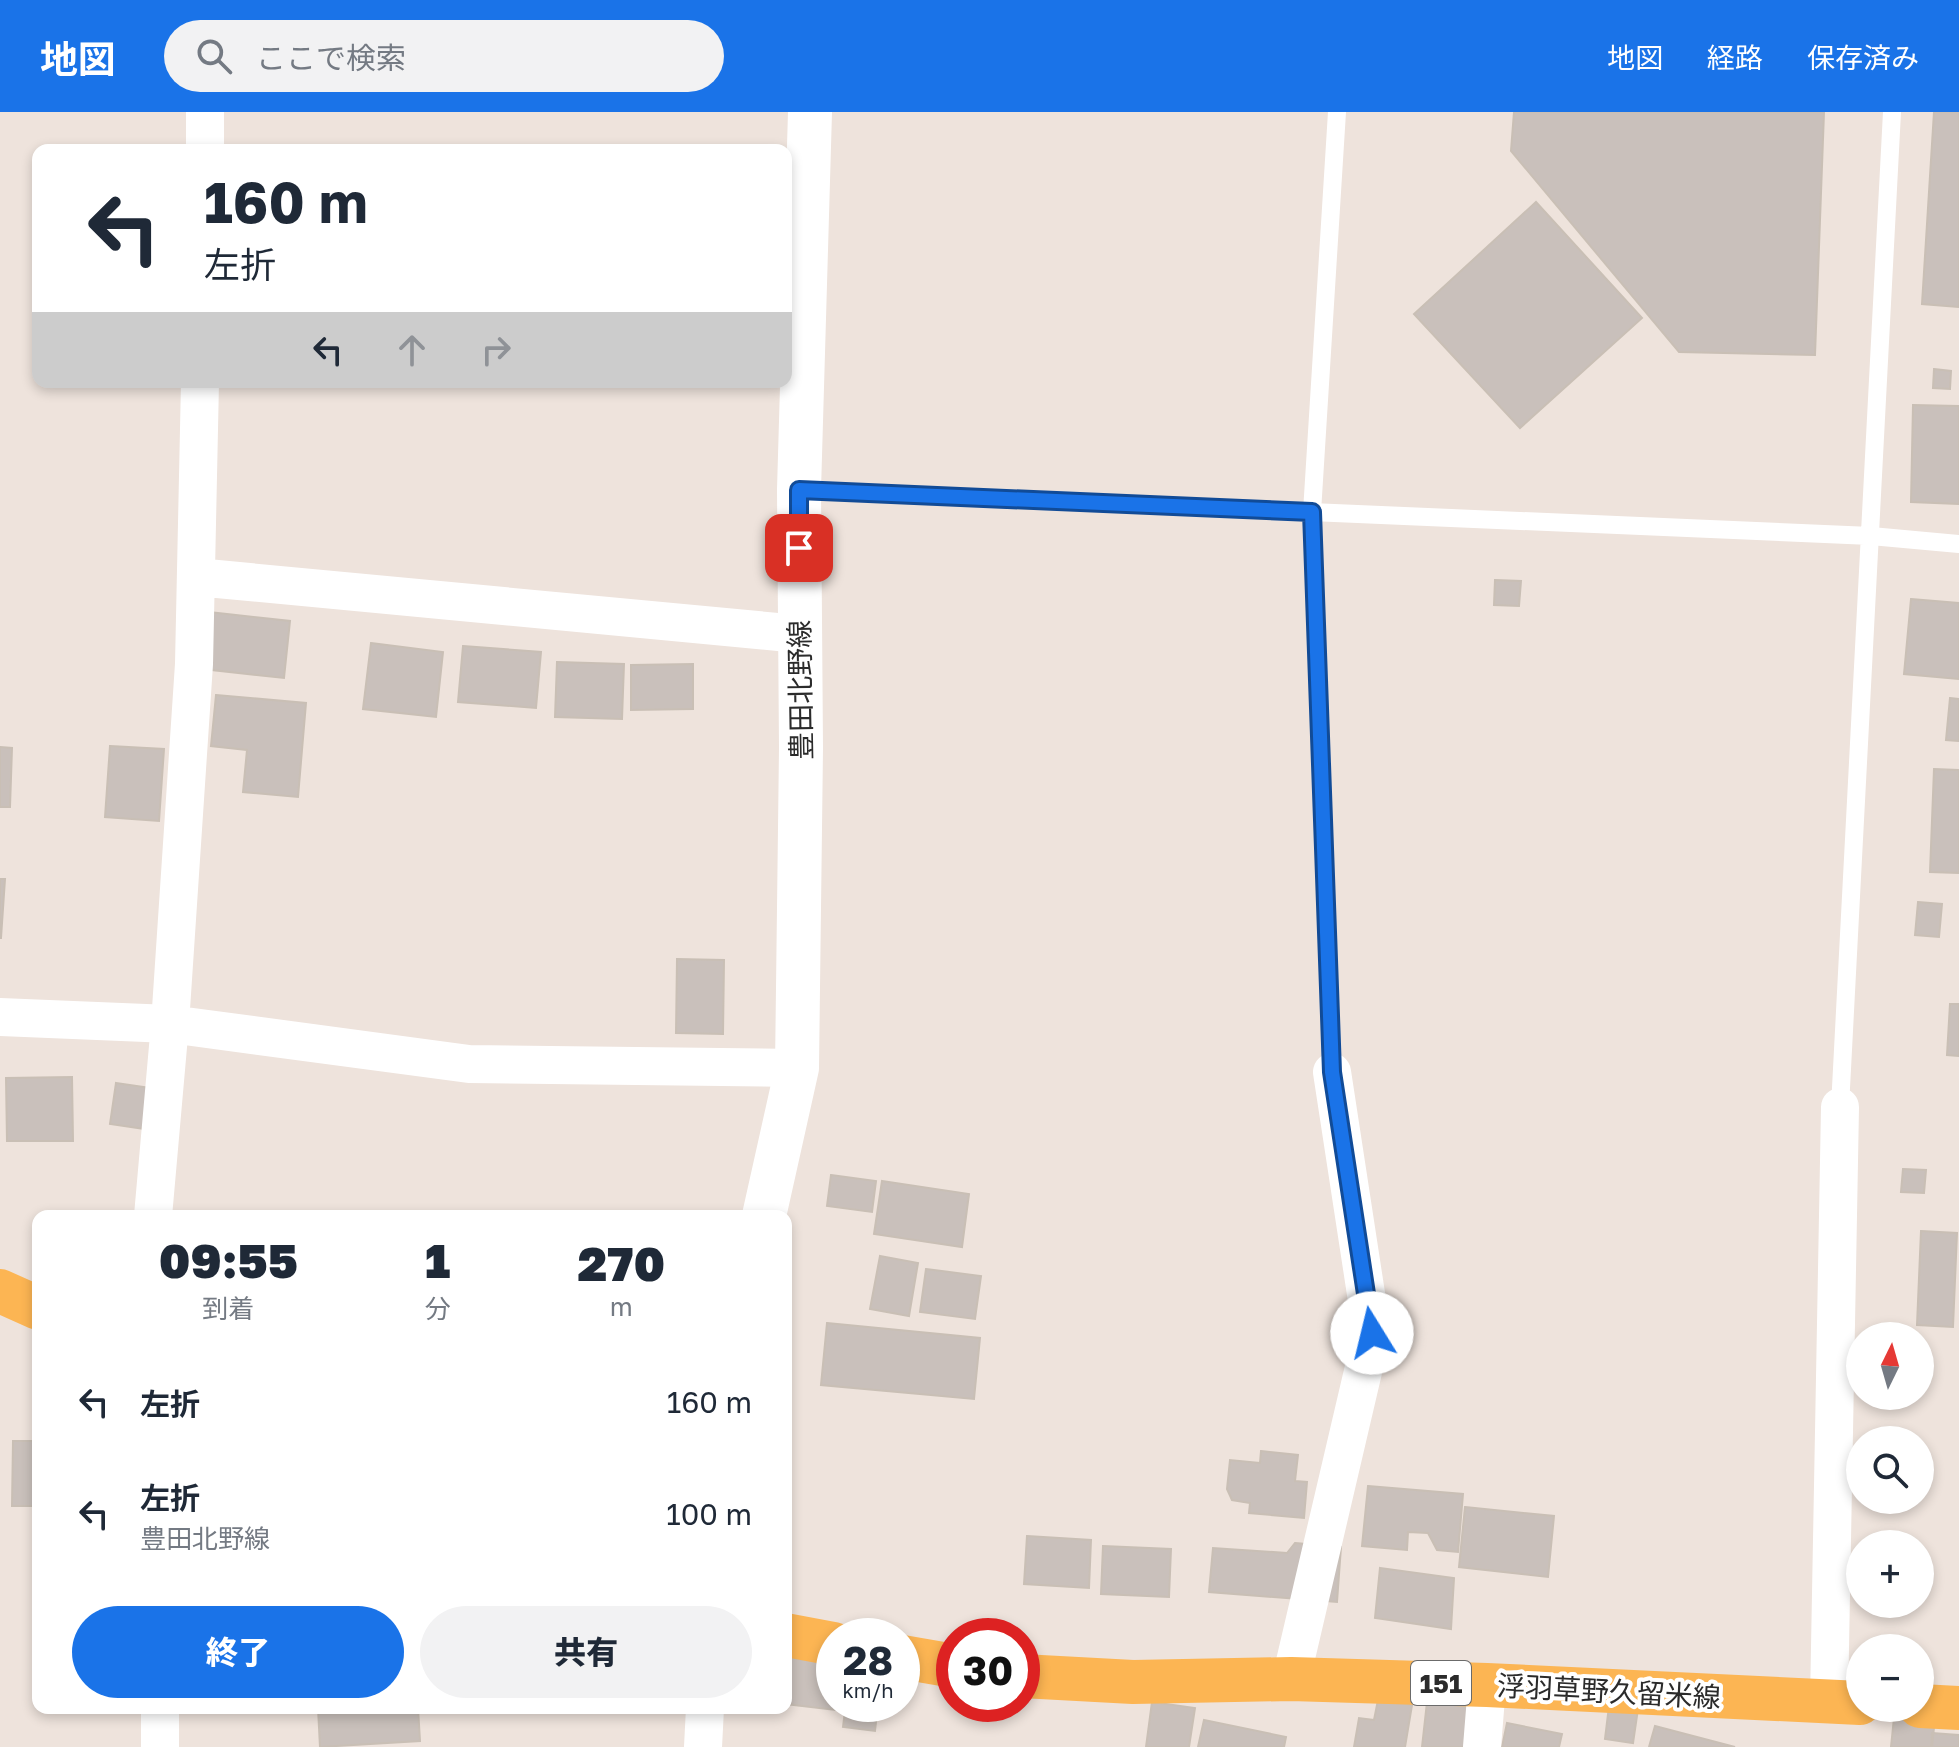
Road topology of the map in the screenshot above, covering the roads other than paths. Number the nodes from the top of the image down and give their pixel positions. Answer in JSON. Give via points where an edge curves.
{"nodes":[{"id":1,"x":205,"y":112,"type":"edge"},
{"id":2,"x":810,"y":112,"type":"edge"},
{"id":3,"x":1337,"y":112,"type":"edge"},
{"id":4,"x":1892,"y":112,"type":"edge"},
{"id":5,"x":205,"y":144,"type":"edge"},
{"id":6,"x":200,"y":388,"type":"edge"},
{"id":7,"x":799,"y":490,"type":"junction"},
{"id":8,"x":1312,"y":512,"type":"junction"},
{"id":9,"x":1871,"y":536,"type":"junction"},
{"id":10,"x":1959,"y":544,"type":"edge"},
{"id":11,"x":196,"y":577,"type":"junction"},
{"id":12,"x":799,"y":634,"type":"junction"},
{"id":13,"x":0,"y":1017,"type":"edge"},
{"id":14,"x":170,"y":1024,"type":"junction"},
{"id":15,"x":797,"y":1068,"type":"junction"},
{"id":16,"x":1332,"y":1072,"type":"joint"},
{"id":17,"x":1840,"y":1107,"type":"joint"},
{"id":18,"x":154,"y":1210,"type":"edge"},
{"id":19,"x":765,"y":1210,"type":"edge"},
{"id":20,"x":0,"y":1291,"type":"edge"},
{"id":21,"x":32,"y":1305,"type":"edge"},
{"id":22,"x":792,"y":1636,"type":"edge"},
{"id":23,"x":816,"y":1641,"type":"edge"},
{"id":24,"x":1040,"y":1677,"type":"edge"},
{"id":25,"x":1291,"y":1679,"type":"junction"},
{"id":26,"x":1487,"y":1685,"type":"junction"},
{"id":27,"x":1845,"y":1702,"type":"edge"},
{"id":28,"x":1934,"y":1707,"type":"edge"},
{"id":29,"x":1959,"y":1708,"type":"edge"},
{"id":30,"x":160,"y":1714,"type":"edge"},
{"id":31,"x":705,"y":1714,"type":"edge"},
{"id":32,"x":160,"y":1747,"type":"edge"},
{"id":33,"x":703,"y":1747,"type":"edge"},
{"id":34,"x":1482,"y":1747,"type":"edge"}],
"edges":[{"from":1,"to":5,"type":"street"},
{"from":2,"to":7,"type":"main road","name":"豊田北野線"},
{"from":3,"to":8,"type":"lane"},
{"from":4,"to":9,"type":"lane"},
{"from":6,"to":11,"type":"street"},
{"from":7,"to":8,"type":"lane"},
{"from":7,"to":12,"type":"main road","name":"豊田北野線"},
{"from":8,"to":9,"type":"lane"},
{"from":8,"to":16,"type":"lane"},
{"from":9,"to":10,"type":"lane"},
{"from":9,"to":17,"type":"lane"},
{"from":11,"to":12,"type":"street"},
{"from":11,"to":14,"type":"street"},
{"from":12,"to":15,"type":"main road","name":"豊田北野線"},
{"from":13,"to":14,"type":"street"},
{"from":14,"to":15,"type":"street","via":[[469,1064]]},
{"from":14,"to":18,"type":"street"},
{"from":15,"to":19,"type":"main road","name":"豊田北野線"},
{"from":16,"to":25,"type":"street","via":[[1372,1333]]},
{"from":17,"to":27,"type":"street"},
{"from":20,"to":21,"type":"main road"},
{"from":22,"to":23,"type":"main road"},
{"from":24,"to":25,"type":"main road","name":"浮羽草野久留米線","number":"151","via":[[1133,1682]]},
{"from":25,"to":26,"type":"main road","name":"浮羽草野久留米線","number":"151"},
{"from":26,"to":27,"type":"main road","name":"浮羽草野久留米線","number":"151"},
{"from":26,"to":34,"type":"street"},
{"from":28,"to":29,"type":"main road"},
{"from":30,"to":32,"type":"street"},
{"from":31,"to":33,"type":"street"}]}
